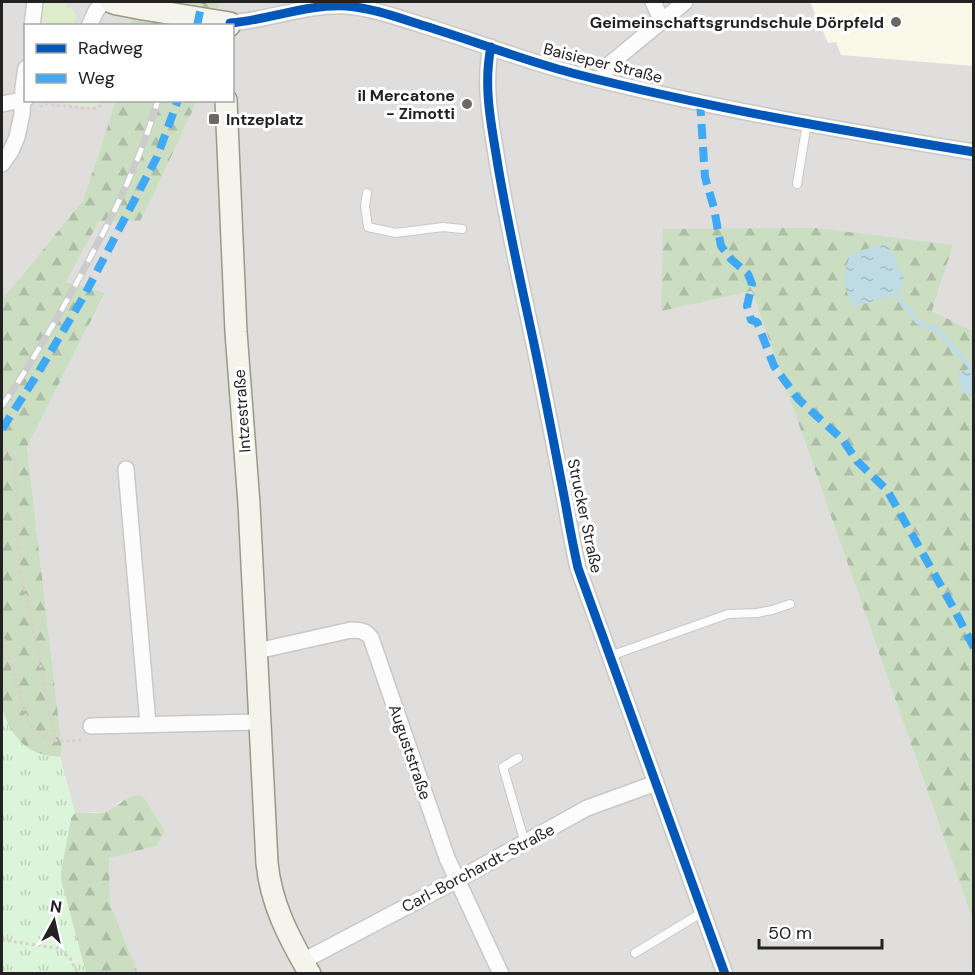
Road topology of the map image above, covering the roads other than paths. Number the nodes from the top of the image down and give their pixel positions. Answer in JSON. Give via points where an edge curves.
{"nodes":[{"id":1,"x":35,"y":2,"type":"edge"},
{"id":2,"x":103,"y":2,"type":"edge"},
{"id":3,"x":111,"y":2,"type":"edge"},
{"id":4,"x":653,"y":2,"type":"edge"},
{"id":5,"x":686,"y":2,"type":"edge"},
{"id":6,"x":662,"y":21,"type":"junction"},
{"id":7,"x":223,"y":23,"type":"edge"},
{"id":8,"x":32,"y":24,"type":"edge"},
{"id":9,"x":90,"y":24,"type":"edge"},
{"id":10,"x":491,"y":47,"type":"junction"},
{"id":11,"x":603,"y":80,"type":"junction"},
{"id":12,"x":226,"y":102,"type":"edge"},
{"id":13,"x":2,"y":104,"type":"edge"},
{"id":14,"x":23,"y":105,"type":"edge"},
{"id":15,"x":807,"y":123,"type":"junction"},
{"id":16,"x":974,"y":152,"type":"edge"},
{"id":17,"x":2,"y":164,"type":"edge"},
{"id":18,"x":797,"y":184,"type":"dead end"},
{"id":19,"x":367,"y":193,"type":"dead end"},
{"id":20,"x":462,"y":229,"type":"dead end"},
{"id":21,"x":126,"y":469,"type":"dead end"},
{"id":22,"x":790,"y":604,"type":"dead end"},
{"id":23,"x":257,"y":651,"type":"junction"},
{"id":24,"x":610,"y":656,"type":"junction"},
{"id":25,"x":260,"y":722,"type":"junction"},
{"id":26,"x":148,"y":724,"type":"junction"},
{"id":27,"x":91,"y":726,"type":"dead end"},
{"id":28,"x":518,"y":758,"type":"dead end"},
{"id":29,"x":656,"y":783,"type":"junction"},
{"id":30,"x":525,"y":843,"type":"junction"},
{"id":31,"x":457,"y":880,"type":"junction"},
{"id":32,"x":703,"y":912,"type":"junction"},
{"id":33,"x":635,"y":953,"type":"dead end"},
{"id":34,"x":306,"y":967,"type":"edge"},
{"id":35,"x":501,"y":974,"type":"edge"},
{"id":36,"x":725,"y":974,"type":"edge"}],
"edges":[{"from":1,"to":8,"type":"street"},
{"from":2,"to":9,"type":"street"},
{"from":3,"to":7,"type":"main road","bridge":true},
{"from":4,"to":6,"type":"street"},
{"from":5,"to":6,"type":"street"},
{"from":6,"to":11,"type":"street","via":[[611,63]]},
{"from":7,"to":10,"type":"street","name":"Baisieper Straße","via":[[345,6],[372,10]]},
{"from":10,"to":11,"type":"street","name":"Baisieper Straße"},
{"from":10,"to":24,"type":"street","name":"Strucker Straße","via":[[488,92],[506,210],[570,535]]},
{"from":11,"to":15,"type":"street","name":"Baisieper Straße"},
{"from":12,"to":23,"type":"main road","name":"Intzestraße","via":[[236,332]]},
{"from":13,"to":14,"type":"street"},
{"from":14,"to":17,"type":"street","via":[[17,137]]},
{"from":15,"to":16,"type":"street","name":"Baisieper Straße"},
{"from":15,"to":18,"type":"lane"},
{"from":19,"to":20,"type":"lane","via":[[368,227],[396,233],[443,227]]},
{"from":21,"to":26,"type":"street"},
{"from":22,"to":24,"type":"lane","via":[[757,613],[728,614]]},
{"from":23,"to":25,"type":"main road","name":"Intzestraße"},
{"from":23,"to":31,"type":"street","name":"Auguststraße","via":[[351,630],[369,635]]},
{"from":24,"to":29,"type":"street","name":"Strucker Straße"},
{"from":25,"to":26,"type":"street"},
{"from":25,"to":34,"type":"main road","name":"Intzestraße","via":[[269,880],[275,903]]},
{"from":26,"to":27,"type":"street"},
{"from":28,"to":30,"type":"lane","via":[[503,767]]},
{"from":29,"to":30,"type":"street","name":"Carl-Borchardt-Straße","via":[[587,808]]},
{"from":29,"to":32,"type":"street","name":"Strucker Straße"},
{"from":30,"to":31,"type":"street","name":"Carl-Borchardt-Straße"},
{"from":31,"to":34,"type":"street","name":"Carl-Borchardt-Straße"},
{"from":31,"to":35,"type":"street","name":"Auguststraße"},
{"from":32,"to":33,"type":"lane"},
{"from":32,"to":36,"type":"street","name":"Strucker Straße"}]}
